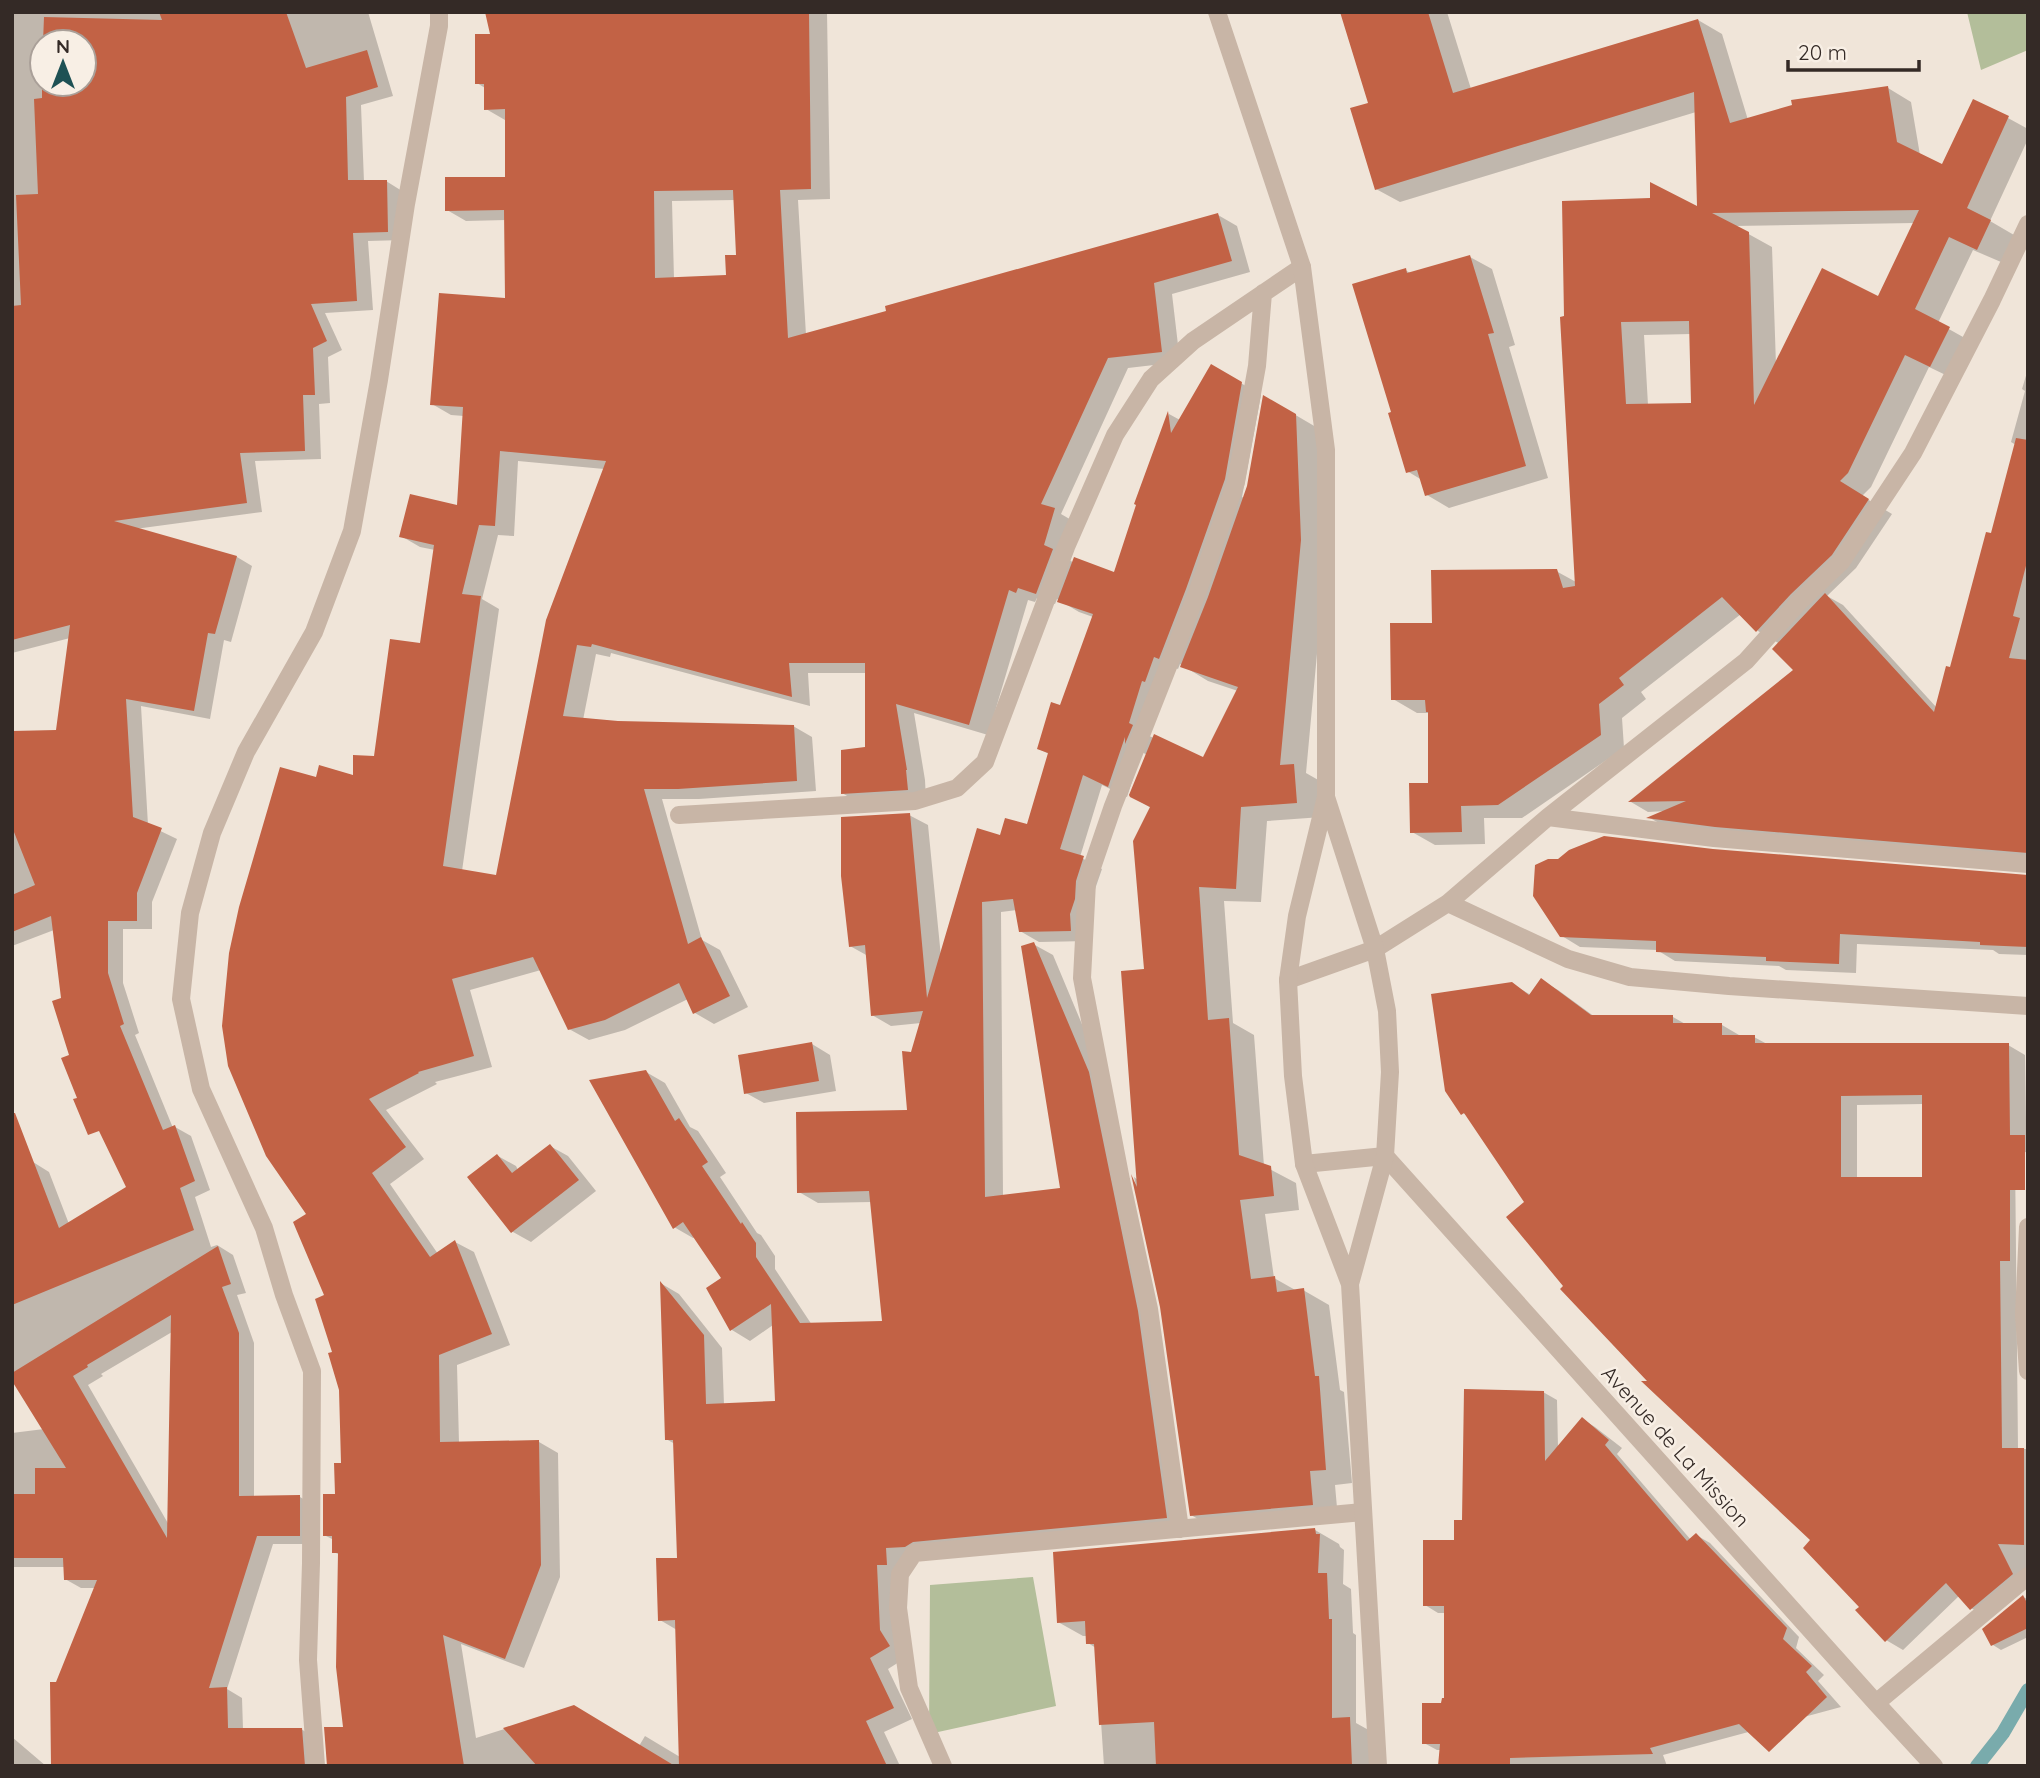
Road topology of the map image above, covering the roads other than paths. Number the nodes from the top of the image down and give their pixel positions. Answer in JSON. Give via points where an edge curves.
{"nodes":[{"id":1,"x":439,"y":12,"type":"edge"},
{"id":2,"x":1217,"y":12,"type":"edge"},
{"id":3,"x":2028,"y":224,"type":"edge"},
{"id":4,"x":1301,"y":267,"type":"junction"},
{"id":5,"x":1264,"y":293,"type":"junction"},
{"id":6,"x":1326,"y":797,"type":"junction"},
{"id":7,"x":678,"y":815,"type":"dead end"},
{"id":8,"x":1548,"y":817,"type":"junction"},
{"id":9,"x":2028,"y":864,"type":"edge"},
{"id":10,"x":1448,"y":903,"type":"junction"},
{"id":11,"x":1375,"y":949,"type":"junction"},
{"id":12,"x":1288,"y":981,"type":"junction"},
{"id":13,"x":2028,"y":1006,"type":"edge"},
{"id":14,"x":1385,"y":1156,"type":"junction"},
{"id":15,"x":1304,"y":1164,"type":"junction"},
{"id":16,"x":2028,"y":1227,"type":"edge"},
{"id":17,"x":1350,"y":1284,"type":"junction"},
{"id":18,"x":2028,"y":1371,"type":"edge"},
{"id":19,"x":1363,"y":1512,"type":"junction"},
{"id":20,"x":1180,"y":1529,"type":"junction"},
{"id":21,"x":2028,"y":1576,"type":"edge"},
{"id":22,"x":1876,"y":1703,"type":"junction"},
{"id":23,"x":316,"y":1766,"type":"edge"},
{"id":24,"x":943,"y":1766,"type":"edge"},
{"id":25,"x":1378,"y":1766,"type":"edge"},
{"id":26,"x":1934,"y":1766,"type":"edge"}],
"edges":[{"from":1,"to":23,"type":"street","via":[[352,531],[314,632],[246,752],[212,832],[190,914],[181,999],[201,1089],[264,1228],[312,1371],[308,1660]]},
{"from":2,"to":4,"type":"street"},
{"from":3,"to":8,"type":"street","via":[[1913,453],[1841,562],[1746,661]]},
{"from":4,"to":5,"type":"street"},
{"from":4,"to":6,"type":"street","via":[[1326,450]]},
{"from":5,"to":7,"type":"street","via":[[1193,341],[1151,379],[1115,435],[1066,547],[985,762],[957,788],[915,801]]},
{"from":5,"to":20,"type":"street","via":[[1257,366],[1236,482],[1087,882],[1082,978],[1149,1309]]},
{"from":6,"to":11,"type":"street"},
{"from":6,"to":12,"type":"street","via":[[1297,916]]},
{"from":8,"to":9,"type":"street","via":[[1714,838]]},
{"from":8,"to":10,"type":"street"},
{"from":10,"to":11,"type":"street"},
{"from":10,"to":13,"type":"street","via":[[1568,959],[1630,977]]},
{"from":11,"to":12,"type":"street"},
{"from":11,"to":14,"type":"street","via":[[1390,1072]]},
{"from":12,"to":15,"type":"street"},
{"from":14,"to":15,"type":"street"},
{"from":14,"to":17,"type":"street"},
{"from":14,"to":22,"type":"street","name":"Avenue de La Mission"},
{"from":15,"to":17,"type":"street"},
{"from":16,"to":18,"type":"street","via":[[2024,1315]]},
{"from":17,"to":19,"type":"street"},
{"from":19,"to":20,"type":"street"},
{"from":19,"to":25,"type":"street"},
{"from":20,"to":24,"type":"street","via":[[914,1553],[900,1574],[898,1608],[909,1688]]},
{"from":21,"to":22,"type":"street"},
{"from":22,"to":26,"type":"street","name":"Avenue de La Mission"}]}
